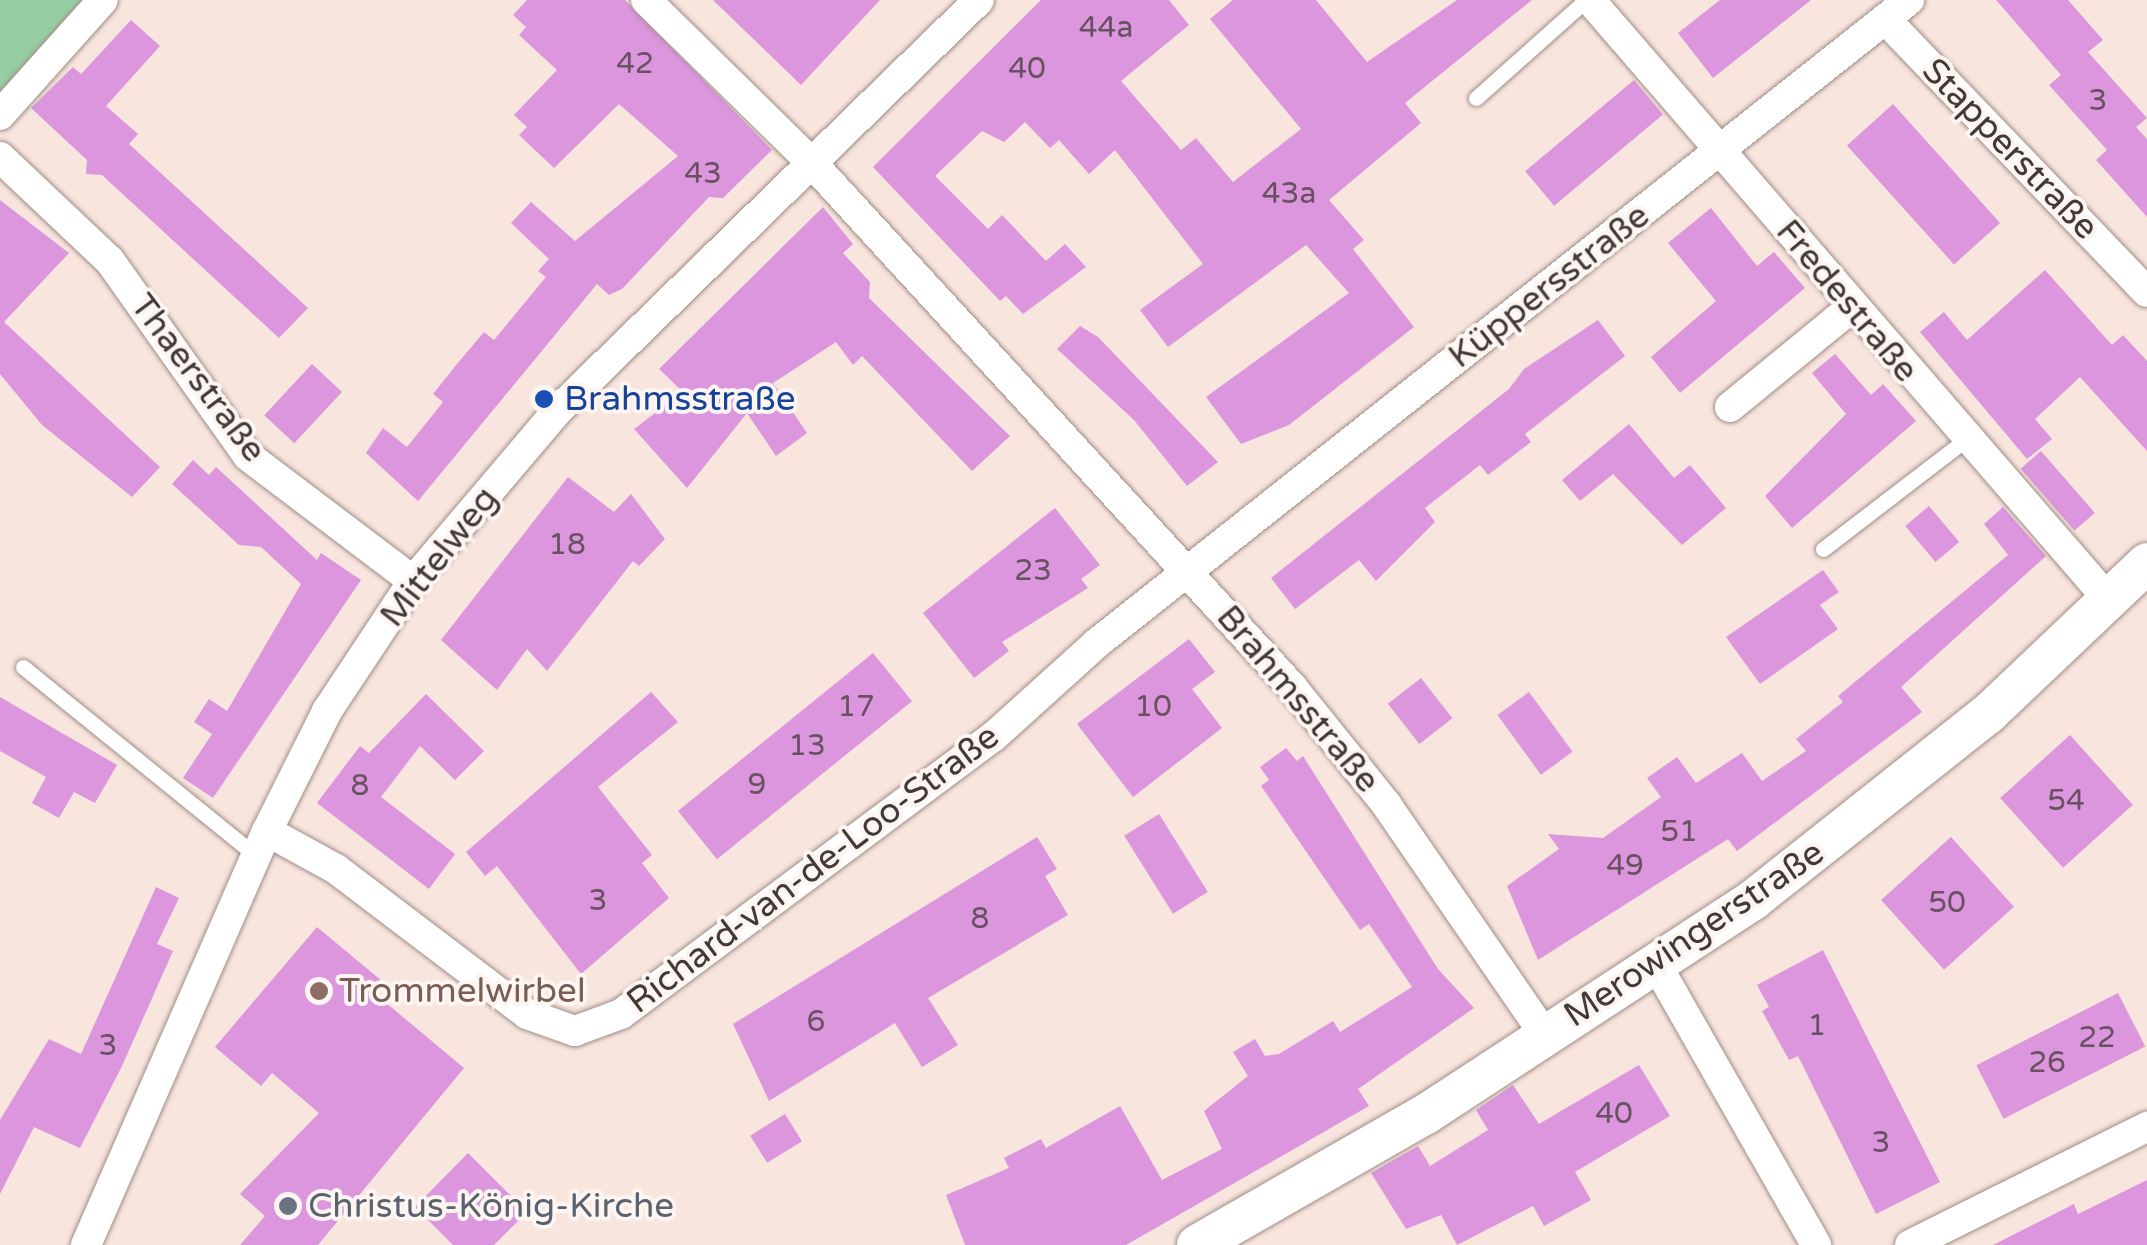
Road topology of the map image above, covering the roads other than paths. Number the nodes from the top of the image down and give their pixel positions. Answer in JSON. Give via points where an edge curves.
{"nodes":[{"id":1,"x":103,"y":0,"type":"edge"},
{"id":2,"x":646,"y":0,"type":"edge"},
{"id":3,"x":979,"y":0,"type":"edge"},
{"id":4,"x":1588,"y":0,"type":"edge"},
{"id":5,"x":1909,"y":0,"type":"edge"},
{"id":6,"x":1885,"y":20,"type":"junction"},
{"id":7,"x":1476,"y":98,"type":"dead end"},
{"id":8,"x":0,"y":115,"type":"edge"},
{"id":9,"x":1721,"y":150,"type":"junction"},
{"id":10,"x":0,"y":157,"type":"edge"},
{"id":11,"x":811,"y":162,"type":"junction"},
{"id":12,"x":2143,"y":280,"type":"edge"},
{"id":13,"x":1852,"y":306,"type":"junction"},
{"id":14,"x":1730,"y":406,"type":"dead end"},
{"id":15,"x":1964,"y":441,"type":"junction"},
{"id":16,"x":1823,"y":549,"type":"dead end"},
{"id":17,"x":2147,"y":563,"type":"edge"},
{"id":18,"x":1188,"y":570,"type":"junction"},
{"id":19,"x":413,"y":581,"type":"junction"},
{"id":20,"x":2108,"y":599,"type":"junction"},
{"id":21,"x":23,"y":667,"type":"dead end"},
{"id":22,"x":262,"y":844,"type":"junction"},
{"id":23,"x":1656,"y":964,"type":"junction"},
{"id":24,"x":1545,"y":1035,"type":"junction"},
{"id":25,"x":2147,"y":1127,"type":"edge"},
{"id":26,"x":1215,"y":1241,"type":"edge"},
{"id":27,"x":86,"y":1245,"type":"edge"},
{"id":28,"x":1816,"y":1245,"type":"edge"},
{"id":29,"x":1910,"y":1245,"type":"edge"}],
"edges":[{"from":1,"to":8,"type":"street"},
{"from":2,"to":11,"type":"street","name":"Brahmsstraße"},
{"from":3,"to":11,"type":"street","name":"Mittelweg"},
{"from":4,"to":7,"type":"lane"},
{"from":4,"to":9,"type":"street","name":"Fredestraße"},
{"from":5,"to":6,"type":"street","name":"Küppersstraße"},
{"from":6,"to":9,"type":"street","name":"Küppersstraße"},
{"from":6,"to":12,"type":"street","name":"Stapperstraße"},
{"from":9,"to":13,"type":"street","name":"Fredestraße"},
{"from":9,"to":18,"type":"street","name":"Küppersstraße"},
{"from":10,"to":19,"type":"street","name":"Thaerstraße","via":[[110,260],[248,456]]},
{"from":11,"to":18,"type":"street","name":"Brahmsstraße"},
{"from":11,"to":19,"type":"street","name":"Mittelweg","via":[[559,408]]},
{"from":13,"to":14,"type":"street"},
{"from":13,"to":15,"type":"street","name":"Fredestraße"},
{"from":15,"to":16,"type":"lane"},
{"from":15,"to":20,"type":"street","name":"Fredestraße"},
{"from":17,"to":20,"type":"street","name":"Merowingerstraße"},
{"from":18,"to":22,"type":"street","name":"Richard-van-de-Loo-Straße","via":[[993,737],[878,814],[740,931],[621,1014],[574,1031],[527,1014],[336,869]]},
{"from":18,"to":24,"type":"street","name":"Brahmsstraße","via":[[1386,804]]},
{"from":19,"to":22,"type":"street","name":"Mittelweg","via":[[327,710]]},
{"from":20,"to":23,"type":"street","name":"Merowingerstraße","via":[[1866,814]]},
{"from":21,"to":22,"type":"lane"},
{"from":22,"to":27,"type":"street","name":"Mittelweg"},
{"from":23,"to":24,"type":"street","name":"Merowingerstraße"},
{"from":23,"to":28,"type":"street"},
{"from":24,"to":26,"type":"street","name":"Merowingerstraße"},
{"from":25,"to":29,"type":"street"}]}
